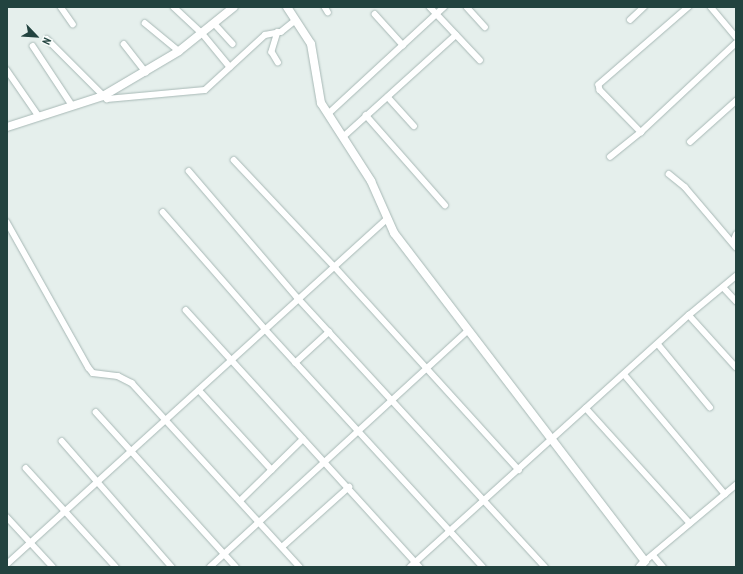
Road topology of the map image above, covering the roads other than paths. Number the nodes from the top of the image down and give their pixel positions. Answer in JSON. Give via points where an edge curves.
{"nodes":[{"id":1,"x":61,"y":7,"type":"edge"},
{"id":2,"x":174,"y":7,"type":"edge"},
{"id":3,"x":287,"y":7,"type":"edge"},
{"id":4,"x":430,"y":7,"type":"edge"},
{"id":5,"x":444,"y":7,"type":"edge"},
{"id":6,"x":467,"y":7,"type":"edge"},
{"id":7,"x":644,"y":7,"type":"edge"},
{"id":8,"x":689,"y":7,"type":"edge"},
{"id":9,"x":711,"y":7,"type":"edge"},
{"id":10,"x":230,"y":8,"type":"edge"},
{"id":11,"x":375,"y":14,"type":"dead end"},
{"id":12,"x":436,"y":14,"type":"junction"},
{"id":13,"x":296,"y":20,"type":"junction"},
{"id":14,"x":630,"y":20,"type":"dead end"},
{"id":15,"x":146,"y":23,"type":"dead end"},
{"id":16,"x":214,"y":23,"type":"junction"},
{"id":17,"x":73,"y":24,"type":"dead end"},
{"id":18,"x":485,"y":27,"type":"dead end"},
{"id":19,"x":278,"y":32,"type":"junction"},
{"id":20,"x":202,"y":33,"type":"junction"},
{"id":21,"x":456,"y":35,"type":"junction"},
{"id":22,"x":736,"y":37,"type":"edge"},
{"id":23,"x":47,"y":39,"type":"dead end"},
{"id":24,"x":736,"y":43,"type":"edge"},
{"id":25,"x":124,"y":44,"type":"dead end"},
{"id":26,"x":233,"y":44,"type":"dead end"},
{"id":27,"x":403,"y":44,"type":"junction"},
{"id":28,"x":33,"y":46,"type":"dead end"},
{"id":29,"x":179,"y":51,"type":"junction"},
{"id":30,"x":480,"y":60,"type":"dead end"},
{"id":31,"x":278,"y":62,"type":"dead end"},
{"id":32,"x":230,"y":67,"type":"junction"},
{"id":33,"x":7,"y":70,"type":"edge"},
{"id":34,"x":146,"y":72,"type":"junction"},
{"id":35,"x":103,"y":96,"type":"junction"},
{"id":36,"x":388,"y":97,"type":"junction"},
{"id":37,"x":736,"y":101,"type":"edge"},
{"id":38,"x":72,"y":105,"type":"junction"},
{"id":39,"x":328,"y":114,"type":"junction"},
{"id":40,"x":38,"y":115,"type":"junction"},
{"id":41,"x":366,"y":115,"type":"junction"},
{"id":42,"x":414,"y":126,"type":"dead end"},
{"id":43,"x":7,"y":128,"type":"edge"},
{"id":44,"x":641,"y":132,"type":"junction"},
{"id":45,"x":343,"y":137,"type":"junction"},
{"id":46,"x":690,"y":142,"type":"dead end"},
{"id":47,"x":610,"y":157,"type":"dead end"},
{"id":48,"x":234,"y":160,"type":"dead end"},
{"id":49,"x":189,"y":171,"type":"dead end"},
{"id":50,"x":669,"y":174,"type":"dead end"},
{"id":51,"x":445,"y":205,"type":"dead end"},
{"id":52,"x":163,"y":212,"type":"dead end"},
{"id":53,"x":387,"y":219,"type":"junction"},
{"id":54,"x":7,"y":222,"type":"edge"},
{"id":55,"x":736,"y":234,"type":"edge"},
{"id":56,"x":734,"y":245,"type":"edge"},
{"id":57,"x":335,"y":267,"type":"junction"},
{"id":58,"x":736,"y":276,"type":"edge"},
{"id":59,"x":724,"y":288,"type":"junction"},
{"id":60,"x":299,"y":300,"type":"junction"},
{"id":61,"x":736,"y":301,"type":"edge"},
{"id":62,"x":186,"y":310,"type":"dead end"},
{"id":63,"x":688,"y":315,"type":"junction"},
{"id":64,"x":265,"y":329,"type":"junction"},
{"id":65,"x":468,"y":331,"type":"junction"},
{"id":66,"x":329,"y":332,"type":"junction"},
{"id":67,"x":658,"y":344,"type":"junction"},
{"id":68,"x":230,"y":359,"type":"junction"},
{"id":69,"x":295,"y":363,"type":"junction"},
{"id":70,"x":736,"y":367,"type":"edge"},
{"id":71,"x":427,"y":368,"type":"junction"},
{"id":72,"x":624,"y":374,"type":"junction"},
{"id":73,"x":198,"y":390,"type":"junction"},
{"id":74,"x":391,"y":400,"type":"junction"},
{"id":75,"x":710,"y":407,"type":"dead end"},
{"id":76,"x":586,"y":408,"type":"junction"},
{"id":77,"x":96,"y":412,"type":"dead end"},
{"id":78,"x":165,"y":421,"type":"junction"},
{"id":79,"x":357,"y":431,"type":"junction"},
{"id":80,"x":303,"y":439,"type":"junction"},
{"id":81,"x":553,"y":439,"type":"junction"},
{"id":82,"x":62,"y":441,"type":"dead end"},
{"id":83,"x":132,"y":452,"type":"junction"},
{"id":84,"x":324,"y":460,"type":"junction"},
{"id":85,"x":26,"y":468,"type":"dead end"},
{"id":86,"x":272,"y":470,"type":"junction"},
{"id":87,"x":520,"y":470,"type":"junction"},
{"id":88,"x":98,"y":483,"type":"junction"},
{"id":89,"x":736,"y":486,"type":"edge"},
{"id":90,"x":348,"y":487,"type":"junction"},
{"id":91,"x":725,"y":494,"type":"junction"},
{"id":92,"x":240,"y":501,"type":"junction"},
{"id":93,"x":485,"y":502,"type":"junction"},
{"id":94,"x":65,"y":512,"type":"junction"},
{"id":95,"x":7,"y":517,"type":"edge"},
{"id":96,"x":258,"y":520,"type":"junction"},
{"id":97,"x":690,"y":523,"type":"junction"},
{"id":98,"x":449,"y":532,"type":"junction"},
{"id":99,"x":31,"y":543,"type":"junction"},
{"id":100,"x":282,"y":548,"type":"junction"},
{"id":101,"x":224,"y":553,"type":"junction"},
{"id":102,"x":653,"y":555,"type":"junction"},
{"id":103,"x":416,"y":562,"type":"junction"},
{"id":104,"x":7,"y":564,"type":"edge"},
{"id":105,"x":643,"y":564,"type":"edge"},
{"id":106,"x":54,"y":567,"type":"edge"},
{"id":107,"x":116,"y":567,"type":"edge"},
{"id":108,"x":172,"y":567,"type":"edge"},
{"id":109,"x":210,"y":567,"type":"edge"},
{"id":110,"x":236,"y":567,"type":"edge"},
{"id":111,"x":300,"y":567,"type":"edge"},
{"id":112,"x":410,"y":567,"type":"edge"},
{"id":113,"x":420,"y":567,"type":"edge"},
{"id":114,"x":483,"y":567,"type":"edge"},
{"id":115,"x":545,"y":567,"type":"edge"},
{"id":116,"x":663,"y":567,"type":"edge"}],
"edges":[{"from":1,"to":17,"type":"street"},
{"from":2,"to":20,"type":"street"},
{"from":3,"to":13,"type":"main road"},
{"from":4,"to":12,"type":"street"},
{"from":5,"to":12,"type":"street"},
{"from":6,"to":18,"type":"street"},
{"from":7,"to":14,"type":"street"},
{"from":8,"to":44,"type":"street","via":[[599,85],[600,90]]},
{"from":9,"to":22,"type":"street"},
{"from":10,"to":16,"type":"main road"},
{"from":11,"to":27,"type":"street"},
{"from":12,"to":21,"type":"street"},
{"from":12,"to":27,"type":"street"},
{"from":13,"to":19,"type":"street"},
{"from":13,"to":39,"type":"main road","via":[[311,44],[318,97]]},
{"from":15,"to":29,"type":"street"},
{"from":16,"to":20,"type":"main road"},
{"from":16,"to":26,"type":"street"},
{"from":19,"to":31,"type":"street","via":[[272,52]]},
{"from":19,"to":32,"type":"street","via":[[265,35]]},
{"from":20,"to":29,"type":"main road"},
{"from":20,"to":32,"type":"street"},
{"from":21,"to":30,"type":"street"},
{"from":21,"to":36,"type":"street"},
{"from":23,"to":35,"type":"street"},
{"from":24,"to":44,"type":"street"},
{"from":25,"to":34,"type":"street"},
{"from":27,"to":39,"type":"street"},
{"from":28,"to":38,"type":"street"},
{"from":29,"to":34,"type":"main road"},
{"from":32,"to":35,"type":"street","via":[[210,88],[202,91],[107,99]]},
{"from":33,"to":40,"type":"street"},
{"from":34,"to":35,"type":"main road"},
{"from":35,"to":38,"type":"main road"},
{"from":36,"to":41,"type":"street"},
{"from":36,"to":42,"type":"street"},
{"from":37,"to":46,"type":"street"},
{"from":38,"to":40,"type":"main road"},
{"from":39,"to":45,"type":"main road"},
{"from":40,"to":43,"type":"main road"},
{"from":41,"to":45,"type":"street"},
{"from":41,"to":51,"type":"street"},
{"from":44,"to":47,"type":"street"},
{"from":45,"to":53,"type":"main road","via":[[371,181]]},
{"from":48,"to":57,"type":"street"},
{"from":49,"to":60,"type":"street"},
{"from":50,"to":56,"type":"street","via":[[685,187]]},
{"from":52,"to":64,"type":"street"},
{"from":53,"to":57,"type":"street"},
{"from":53,"to":65,"type":"main road","via":[[405,250]]},
{"from":54,"to":78,"type":"street","via":[[89,368],[100,375],[125,378]]},
{"from":55,"to":56,"type":"street"},
{"from":57,"to":60,"type":"street"},
{"from":57,"to":71,"type":"street"},
{"from":58,"to":59,"type":"street"},
{"from":59,"to":61,"type":"street"},
{"from":59,"to":63,"type":"street"},
{"from":60,"to":64,"type":"street"},
{"from":60,"to":66,"type":"street"},
{"from":62,"to":68,"type":"street"},
{"from":63,"to":67,"type":"street"},
{"from":63,"to":70,"type":"street"},
{"from":64,"to":68,"type":"street"},
{"from":64,"to":69,"type":"street"},
{"from":65,"to":71,"type":"street"},
{"from":65,"to":81,"type":"main road"},
{"from":66,"to":69,"type":"street"},
{"from":66,"to":74,"type":"street"},
{"from":67,"to":72,"type":"street"},
{"from":67,"to":75,"type":"street"},
{"from":68,"to":73,"type":"street"},
{"from":68,"to":80,"type":"street"},
{"from":69,"to":79,"type":"street"},
{"from":71,"to":74,"type":"street"},
{"from":71,"to":87,"type":"street"},
{"from":72,"to":76,"type":"street"},
{"from":72,"to":91,"type":"street"},
{"from":73,"to":78,"type":"street"},
{"from":73,"to":86,"type":"street"},
{"from":74,"to":79,"type":"street"},
{"from":74,"to":93,"type":"street"},
{"from":76,"to":81,"type":"street"},
{"from":76,"to":97,"type":"street"},
{"from":77,"to":83,"type":"street"},
{"from":78,"to":83,"type":"street"},
{"from":78,"to":92,"type":"street"},
{"from":79,"to":84,"type":"street"},
{"from":79,"to":98,"type":"street"},
{"from":80,"to":84,"type":"street"},
{"from":80,"to":86,"type":"street"},
{"from":81,"to":87,"type":"street"},
{"from":81,"to":105,"type":"main road"},
{"from":82,"to":88,"type":"street"},
{"from":83,"to":88,"type":"street"},
{"from":83,"to":101,"type":"street"},
{"from":84,"to":90,"type":"street"},
{"from":84,"to":96,"type":"street"},
{"from":85,"to":94,"type":"street"},
{"from":86,"to":92,"type":"street"},
{"from":87,"to":93,"type":"street"},
{"from":88,"to":94,"type":"street"},
{"from":88,"to":108,"type":"street"},
{"from":89,"to":91,"type":"street"},
{"from":90,"to":100,"type":"street"},
{"from":90,"to":103,"type":"street"},
{"from":91,"to":97,"type":"street"},
{"from":92,"to":96,"type":"street"},
{"from":93,"to":98,"type":"street"},
{"from":93,"to":115,"type":"street"},
{"from":94,"to":99,"type":"street"},
{"from":94,"to":107,"type":"street"},
{"from":95,"to":99,"type":"street"},
{"from":96,"to":100,"type":"street"},
{"from":96,"to":101,"type":"street"},
{"from":97,"to":102,"type":"street"},
{"from":98,"to":103,"type":"street"},
{"from":98,"to":114,"type":"street"},
{"from":99,"to":104,"type":"street"},
{"from":99,"to":106,"type":"street"},
{"from":100,"to":111,"type":"street"},
{"from":101,"to":109,"type":"street"},
{"from":101,"to":110,"type":"street"},
{"from":102,"to":105,"type":"street"},
{"from":102,"to":116,"type":"street"},
{"from":103,"to":112,"type":"street"},
{"from":103,"to":113,"type":"street"}]}
